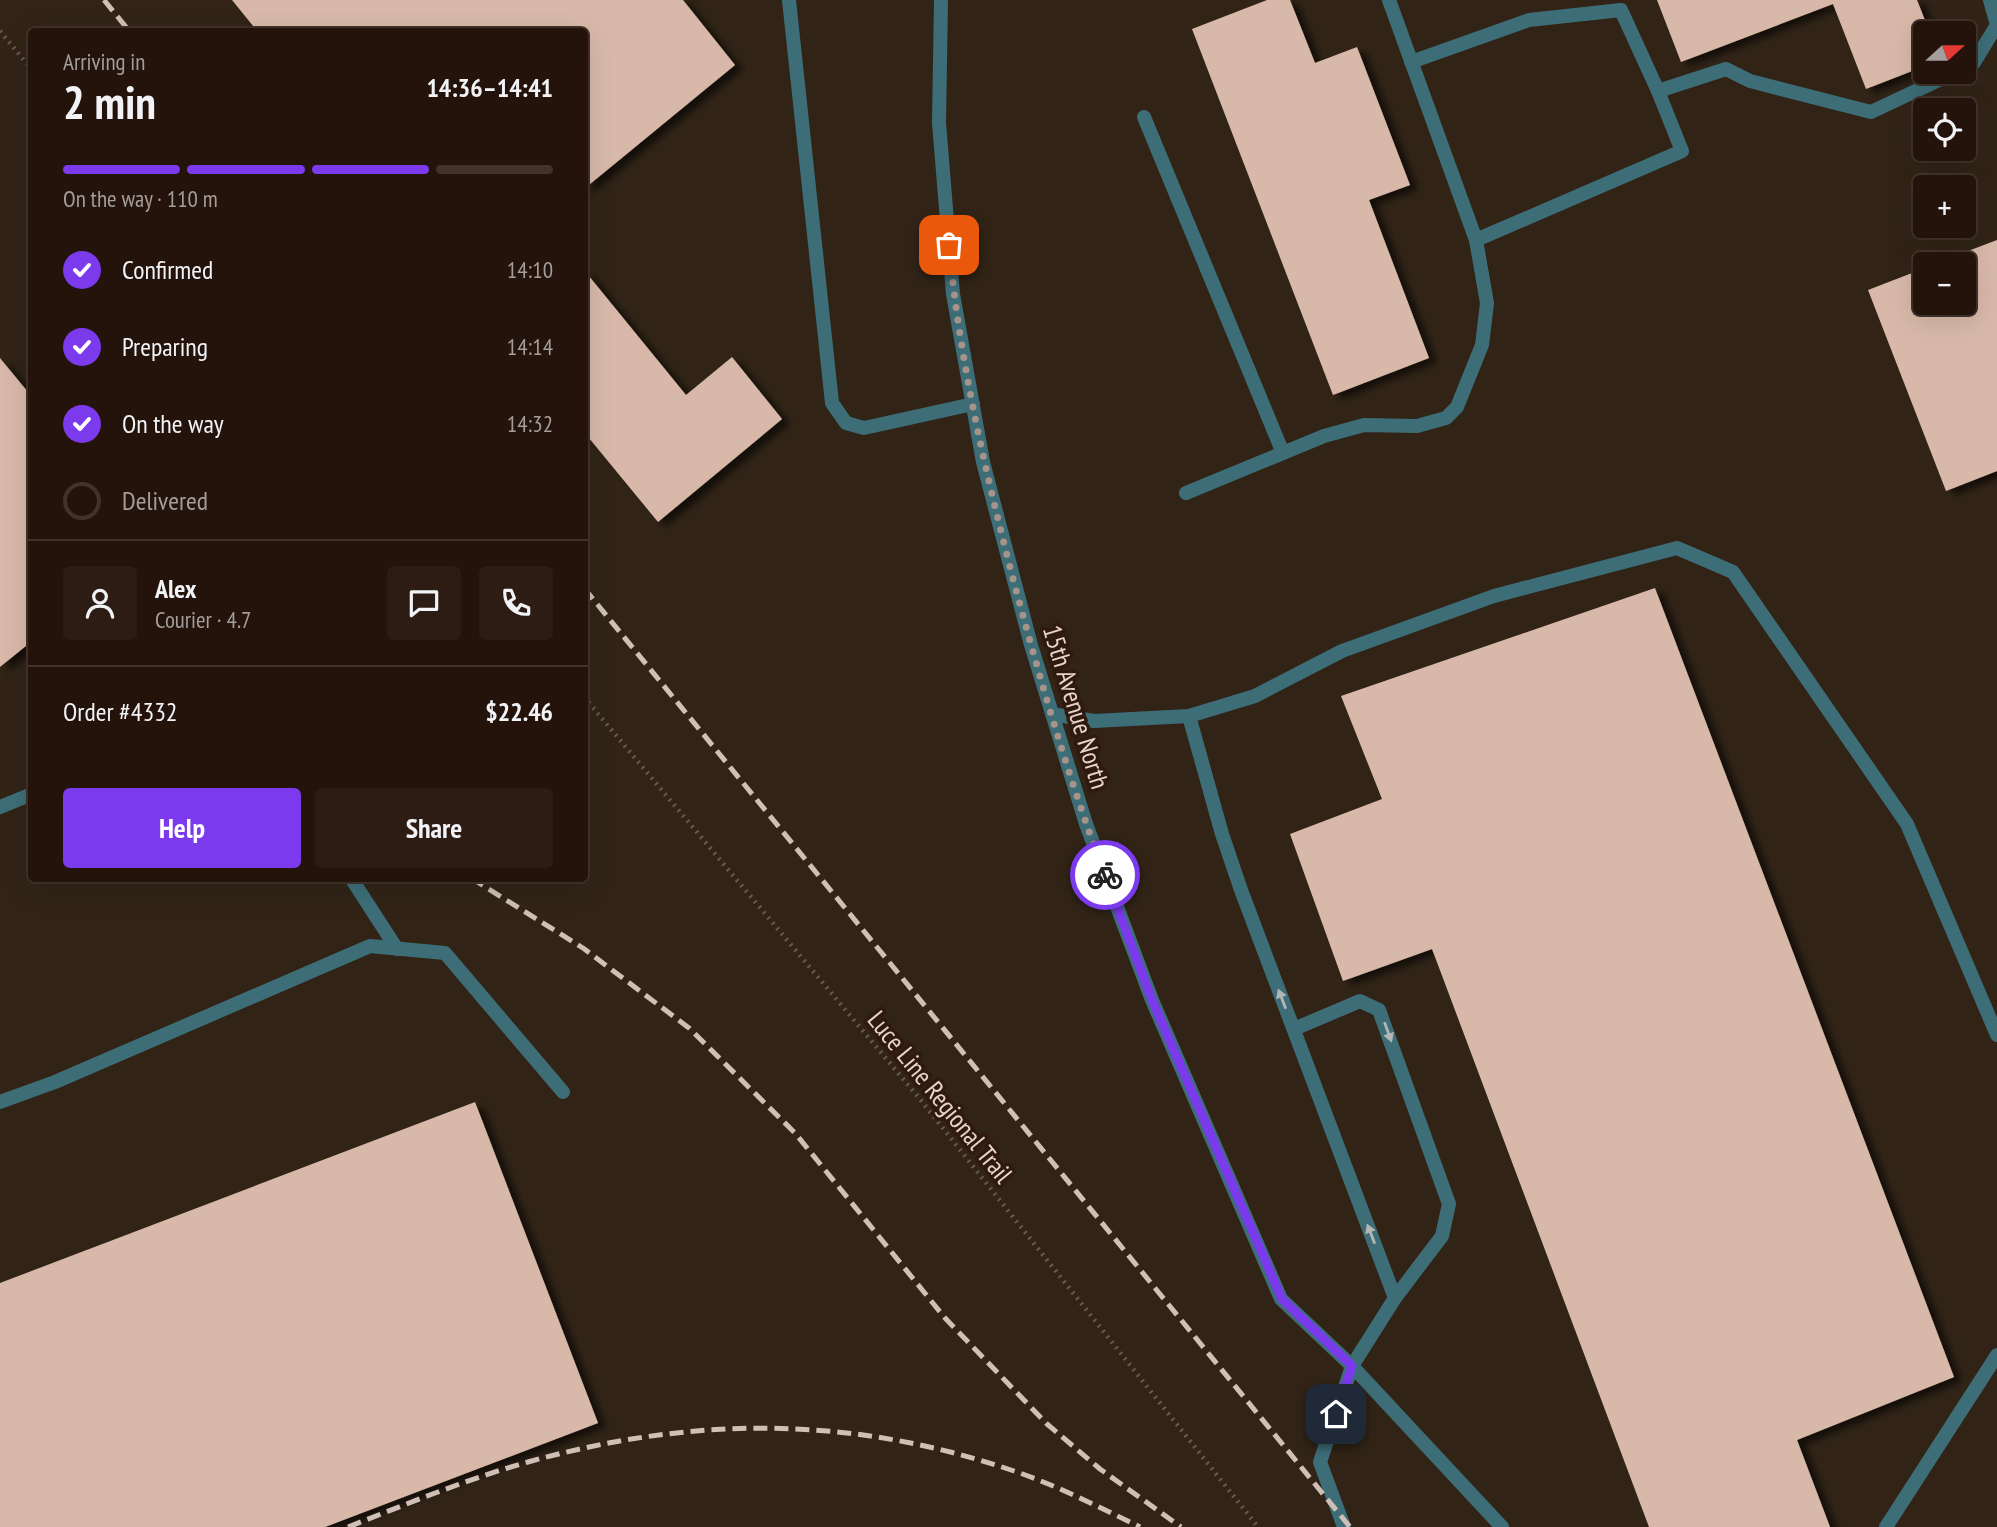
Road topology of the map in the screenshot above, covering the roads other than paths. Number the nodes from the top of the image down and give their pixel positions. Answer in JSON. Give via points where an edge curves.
{"nodes":[{"id":1,"x":789,"y":0,"type":"edge"},
{"id":2,"x":941,"y":0,"type":"edge"},
{"id":3,"x":1389,"y":0,"type":"edge"},
{"id":4,"x":1990,"y":0,"type":"edge"},
{"id":5,"x":1976,"y":59,"type":"edge"},
{"id":6,"x":1411,"y":62,"type":"junction"},
{"id":7,"x":1930,"y":84,"type":"edge"},
{"id":8,"x":1658,"y":92,"type":"junction"},
{"id":9,"x":1144,"y":117,"type":"dead end"},
{"id":10,"x":1476,"y":240,"type":"junction"},
{"id":11,"x":973,"y":404,"type":"junction"},
{"id":12,"x":1283,"y":453,"type":"junction"},
{"id":13,"x":1186,"y":493,"type":"dead end"},
{"id":14,"x":1052,"y":713,"type":"junction"},
{"id":15,"x":1189,"y":716,"type":"junction"},
{"id":16,"x":28,"y":796,"type":"edge"},
{"id":17,"x":0,"y":807,"type":"edge"},
{"id":18,"x":354,"y":882,"type":"edge"},
{"id":19,"x":397,"y":949,"type":"junction"},
{"id":20,"x":1294,"y":1029,"type":"junction"},
{"id":21,"x":1997,"y":1035,"type":"edge"},
{"id":22,"x":563,"y":1092,"type":"dead end"},
{"id":23,"x":0,"y":1102,"type":"edge"},
{"id":24,"x":1395,"y":1298,"type":"junction"},
{"id":25,"x":1997,"y":1356,"type":"edge"},
{"id":26,"x":1352,"y":1366,"type":"junction"},
{"id":27,"x":1344,"y":1527,"type":"edge"},
{"id":28,"x":1502,"y":1527,"type":"edge"},
{"id":29,"x":1886,"y":1527,"type":"edge"}],
"edges":[{"from":1,"to":11,"type":"street","via":[[832,402],[846,423],[864,428]]},
{"from":2,"to":11,"type":"street","name":"15th Avenue North","via":[[939,123],[953,294]]},
{"from":3,"to":6,"type":"street"},
{"from":4,"to":5,"type":"street","via":[[1997,25]]},
{"from":6,"to":8,"type":"street","via":[[1529,20],[1621,10]]},
{"from":6,"to":10,"type":"street"},
{"from":7,"to":8,"type":"street","via":[[1871,112],[1750,81],[1726,69]]},
{"from":8,"to":10,"type":"street","via":[[1682,151]]},
{"from":9,"to":12,"type":"street"},
{"from":10,"to":12,"type":"street","via":[[1487,303],[1482,345],[1457,407],[1438,421],[1418,426],[1364,425]]},
{"from":11,"to":14,"type":"street","name":"15th Avenue North","via":[[983,462]]},
{"from":12,"to":13,"type":"street"},
{"from":14,"to":15,"type":"street","via":[[1094,721]]},
{"from":14,"to":26,"type":"street","name":"15th Avenue North","via":[[1086,824],[1152,1000],[1282,1299]]},
{"from":20,"to":15,"type":"street","one_way":true,"via":[[1222,834]]},
{"from":15,"to":21,"type":"street","via":[[1255,696],[1342,651],[1494,596],[1677,548],[1733,572],[1908,824]]},
{"from":16,"to":17,"type":"street"},
{"from":18,"to":19,"type":"street"},
{"from":19,"to":22,"type":"street","via":[[445,953]]},
{"from":19,"to":23,"type":"street","via":[[370,946]]},
{"from":24,"to":20,"type":"street","one_way":true},
{"from":20,"to":24,"type":"street","one_way":true,"via":[[1360,1001],[1380,1010],[1449,1204],[1442,1236]]},
{"from":24,"to":26,"type":"street"},
{"from":25,"to":29,"type":"street"},
{"from":26,"to":27,"type":"street","via":[[1320,1462]]},
{"from":26,"to":28,"type":"street","name":"15th Avenue North"}]}
